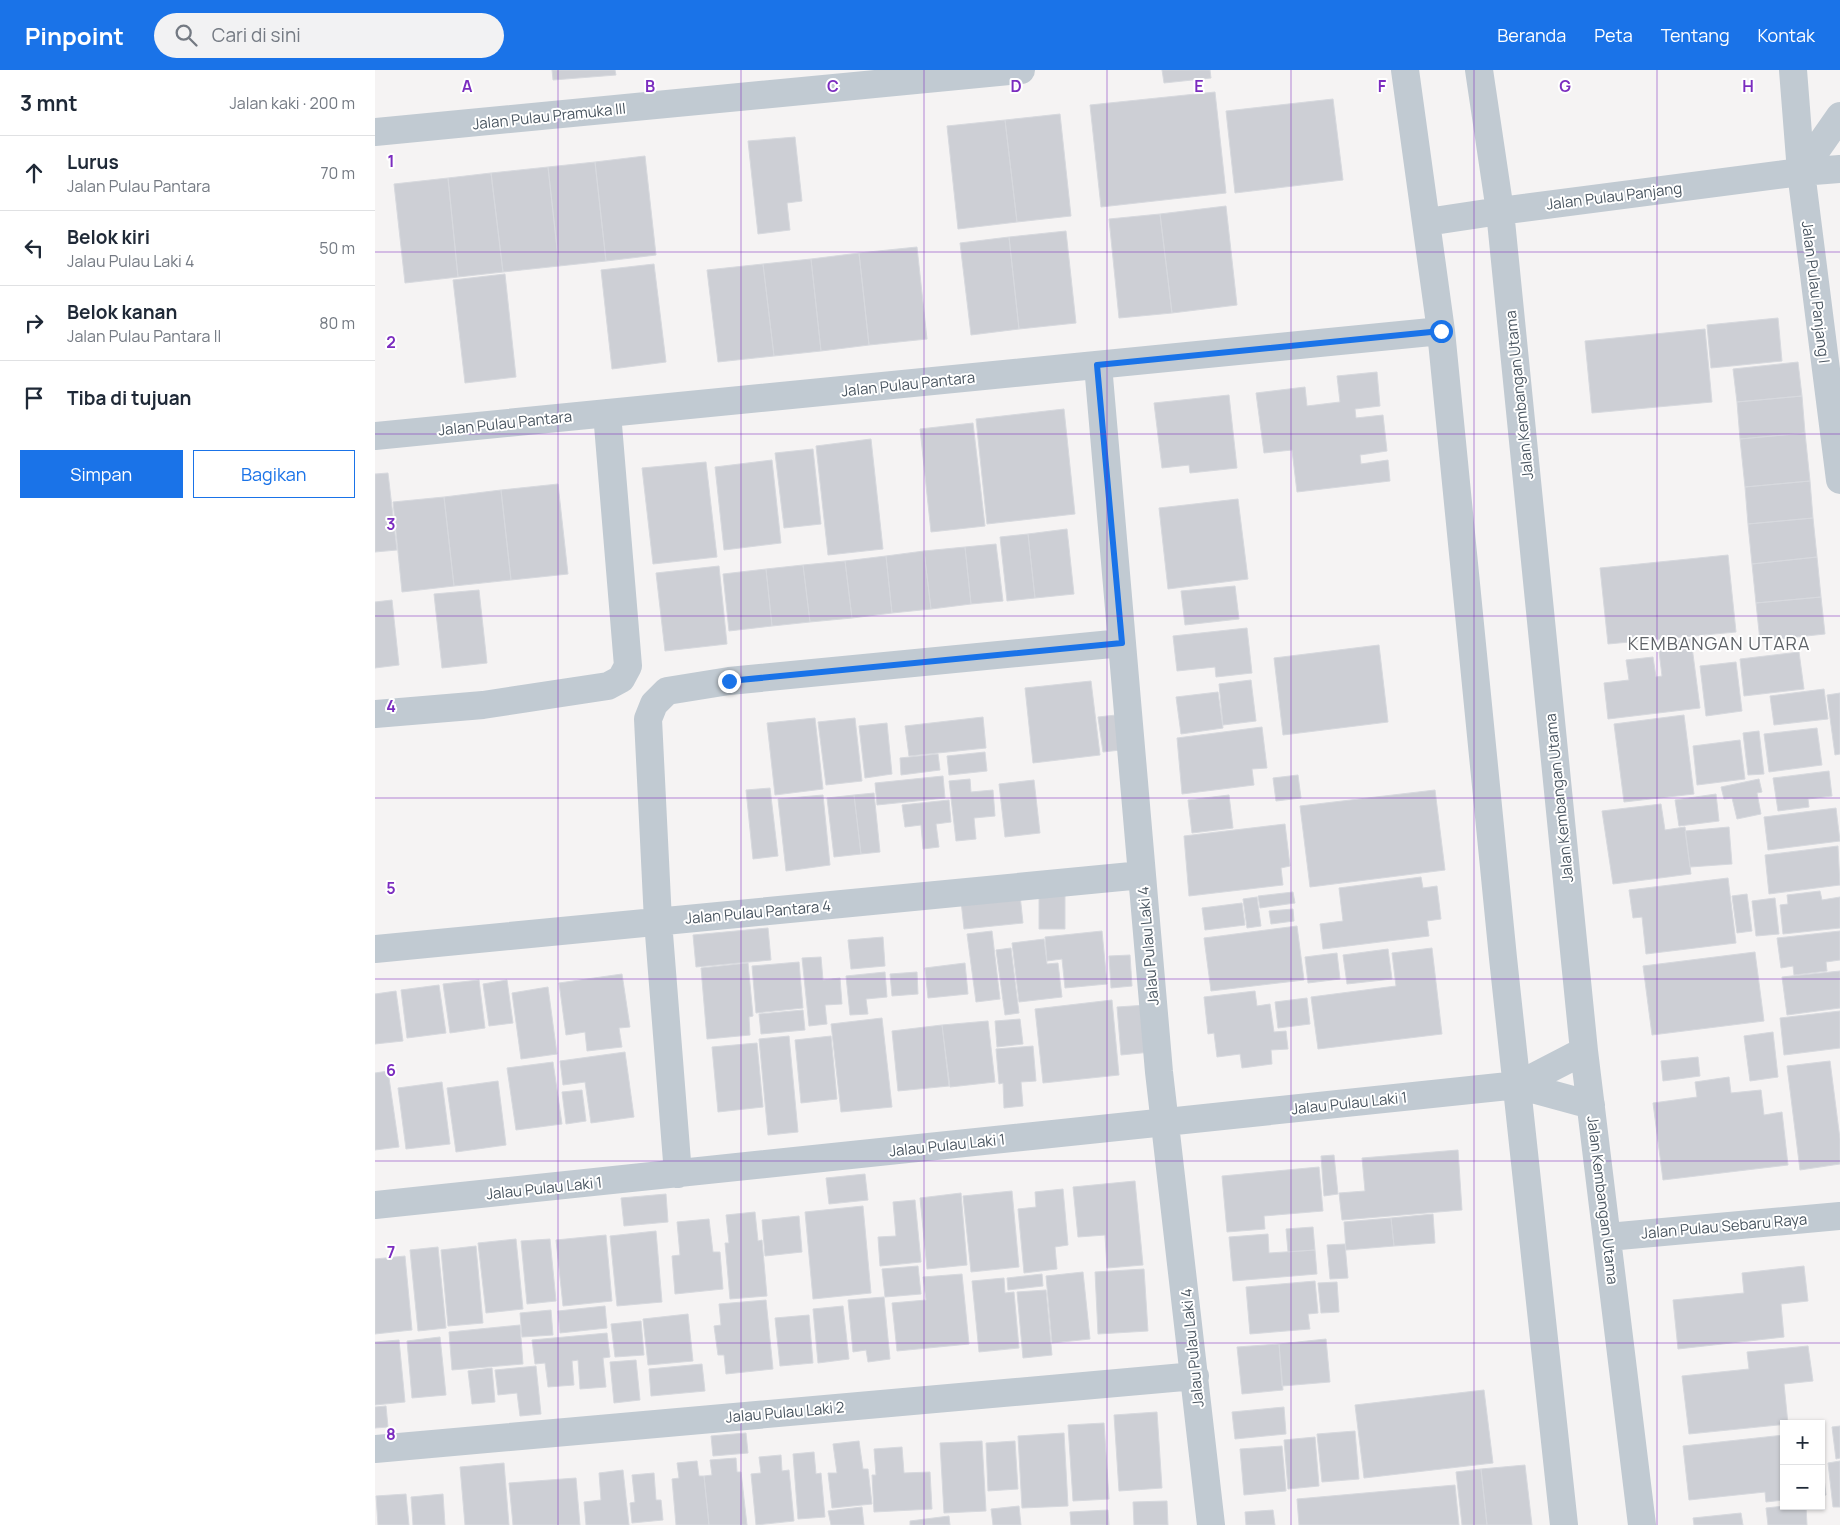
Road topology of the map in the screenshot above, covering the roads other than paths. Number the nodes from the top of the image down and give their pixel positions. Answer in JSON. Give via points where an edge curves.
{"nodes":[{"id":1,"x":1021,"y":70,"type":"edge"},
{"id":2,"x":1405,"y":70,"type":"edge"},
{"id":3,"x":1479,"y":70,"type":"edge"},
{"id":4,"x":1793,"y":70,"type":"edge"},
{"id":5,"x":1840,"y":116,"type":"edge"},
{"id":6,"x":375,"y":132,"type":"edge"},
{"id":7,"x":1840,"y":169,"type":"edge"},
{"id":8,"x":1801,"y":172,"type":"junction"},
{"id":9,"x":1500,"y":210,"type":"junction"},
{"id":10,"x":1427,"y":222,"type":"junction"},
{"id":11,"x":1441,"y":331,"type":"junction"},
{"id":12,"x":1097,"y":365,"type":"junction"},
{"id":13,"x":607,"y":413,"type":"junction"},
{"id":14,"x":375,"y":436,"type":"edge"},
{"id":15,"x":1839,"y":464,"type":"edge"},
{"id":16,"x":1122,"y":643,"type":"junction"},
{"id":17,"x":375,"y":714,"type":"edge"},
{"id":18,"x":1142,"y":875,"type":"junction"},
{"id":19,"x":658,"y":921,"type":"junction"},
{"id":20,"x":375,"y":949,"type":"edge"},
{"id":21,"x":1585,"y":1051,"type":"junction"},
{"id":22,"x":1518,"y":1085,"type":"junction"},
{"id":23,"x":1591,"y":1105,"type":"junction"},
{"id":24,"x":1166,"y":1122,"type":"junction"},
{"id":25,"x":678,"y":1174,"type":"junction"},
{"id":26,"x":375,"y":1206,"type":"edge"},
{"id":27,"x":1840,"y":1216,"type":"edge"},
{"id":28,"x":1608,"y":1237,"type":"junction"},
{"id":29,"x":1195,"y":1376,"type":"junction"},
{"id":30,"x":375,"y":1449,"type":"edge"},
{"id":31,"x":1211,"y":1525,"type":"edge"},
{"id":32,"x":1565,"y":1525,"type":"edge"},
{"id":33,"x":1642,"y":1525,"type":"edge"}],
"edges":[{"from":1,"to":6,"type":"street","name":"Jalan Pulau Pramuka III"},
{"from":2,"to":10,"type":"street"},
{"from":3,"to":9,"type":"street","name":"Jalan Kembangan Utama"},
{"from":4,"to":8,"type":"street","name":"Jalan Pulau Panjang I"},
{"from":5,"to":8,"type":"street"},
{"from":7,"to":8,"type":"street"},
{"from":8,"to":9,"type":"street","name":"Jalan Pulau Panjang"},
{"from":8,"to":15,"type":"street","name":"Jalan Pulau Panjang I"},
{"from":9,"to":10,"type":"street","name":"Jalan Pulau Panjang"},
{"from":9,"to":21,"type":"street","name":"Jalan Kembangan Utama"},
{"from":10,"to":11,"type":"street"},
{"from":11,"to":12,"type":"street","name":"Jalan Pulau Pantara"},
{"from":11,"to":22,"type":"street"},
{"from":12,"to":13,"type":"street","name":"Jalan Pulau Pantara"},
{"from":12,"to":16,"type":"street","name":"Jalau Pulau Laki 4"},
{"from":13,"to":14,"type":"street","name":"Jalan Pulau Pantara"},
{"from":13,"to":17,"type":"street","via":[[628,666],[621,679],[608,686],[483,705]]},
{"from":16,"to":18,"type":"street","name":"Jalau Pulau Laki 4"},
{"from":16,"to":19,"type":"street","via":[[729,681],[667,691],[654,704],[648,719]]},
{"from":18,"to":19,"type":"street","name":"Jalan Pulau Pantara 4"},
{"from":18,"to":24,"type":"street","name":"Jalau Pulau Laki 4"},
{"from":19,"to":20,"type":"street","name":"Jalan Pulau Pantara 4"},
{"from":19,"to":25,"type":"street"},
{"from":21,"to":22,"type":"street","name":"Jalau Pulau Laki 1"},
{"from":21,"to":23,"type":"street","name":"Jalan Kembangan Utama"},
{"from":22,"to":23,"type":"street","name":"Jalau Pulau Laki 1"},
{"from":22,"to":24,"type":"street","name":"Jalau Pulau Laki 1"},
{"from":22,"to":32,"type":"street"},
{"from":23,"to":28,"type":"street","name":"Jalan Kembangan Utama"},
{"from":24,"to":25,"type":"street","name":"Jalau Pulau Laki 1"},
{"from":24,"to":29,"type":"street","name":"Jalau Pulau Laki 4"},
{"from":25,"to":26,"type":"street","name":"Jalau Pulau Laki 1"},
{"from":27,"to":28,"type":"street","name":"Jalan Pulau Sebaru Raya"},
{"from":28,"to":33,"type":"street","name":"Jalan Kembangan Utama"},
{"from":29,"to":30,"type":"street","name":"Jalau Pulau Laki 2"},
{"from":29,"to":31,"type":"street","name":"Jalau Pulau Laki 4"}]}
